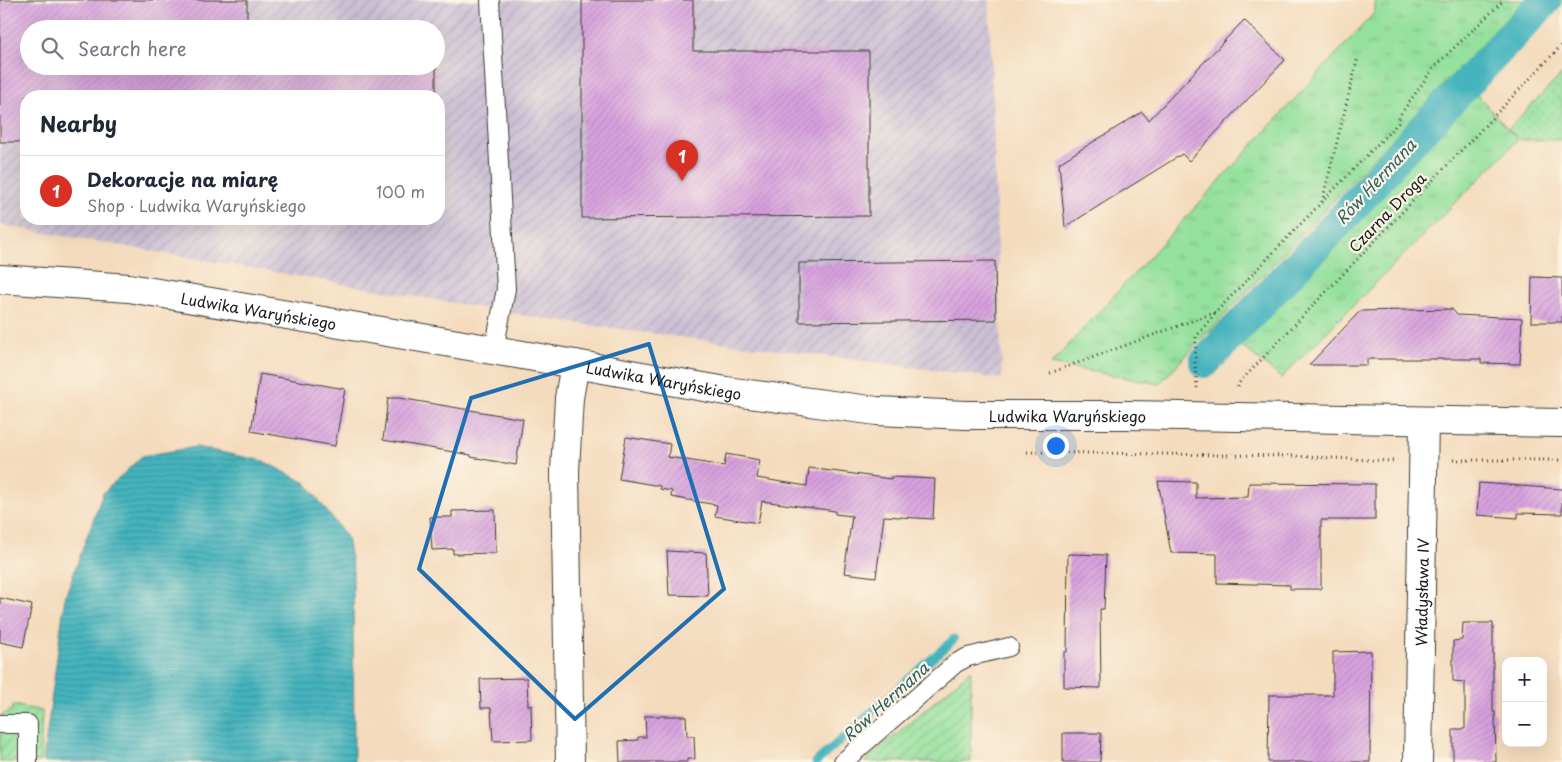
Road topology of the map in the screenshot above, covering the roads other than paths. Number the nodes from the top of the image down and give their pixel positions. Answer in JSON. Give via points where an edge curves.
{"nodes":[{"id":1,"x":490,"y":0,"type":"edge"},
{"id":2,"x":0,"y":279,"type":"edge"},
{"id":3,"x":494,"y":350,"type":"junction"},
{"id":4,"x":575,"y":364,"type":"junction"},
{"id":5,"x":1424,"y":421,"type":"junction"},
{"id":6,"x":1562,"y":423,"type":"edge"},
{"id":7,"x":1009,"y":647,"type":"dead end"},
{"id":8,"x":0,"y":724,"type":"edge"},
{"id":9,"x":28,"y":762,"type":"edge"},
{"id":10,"x":570,"y":762,"type":"edge"},
{"id":11,"x":843,"y":762,"type":"edge"},
{"id":12,"x":1418,"y":762,"type":"edge"}],
"edges":[{"from":1,"to":3,"type":"lane","via":[[506,289]]},
{"from":2,"to":3,"type":"street","name":"Ludwika Waryńskiego","via":[[129,288]]},
{"from":3,"to":4,"type":"street","name":"Ludwika Waryńskiego"},
{"from":4,"to":5,"type":"street","name":"Ludwika Waryńskiego","via":[[726,391],[876,411]]},
{"from":4,"to":10,"type":"street","name":"Ludwika Waryńskiego","via":[[569,398],[566,471]]},
{"from":5,"to":6,"type":"street","name":"Ludwika Waryńskiego"},
{"from":5,"to":12,"type":"street","name":"Władysława IV"},
{"from":7,"to":11,"type":"lane","via":[[956,663]]},
{"from":8,"to":9,"type":"lane","via":[[28,724]]}]}
